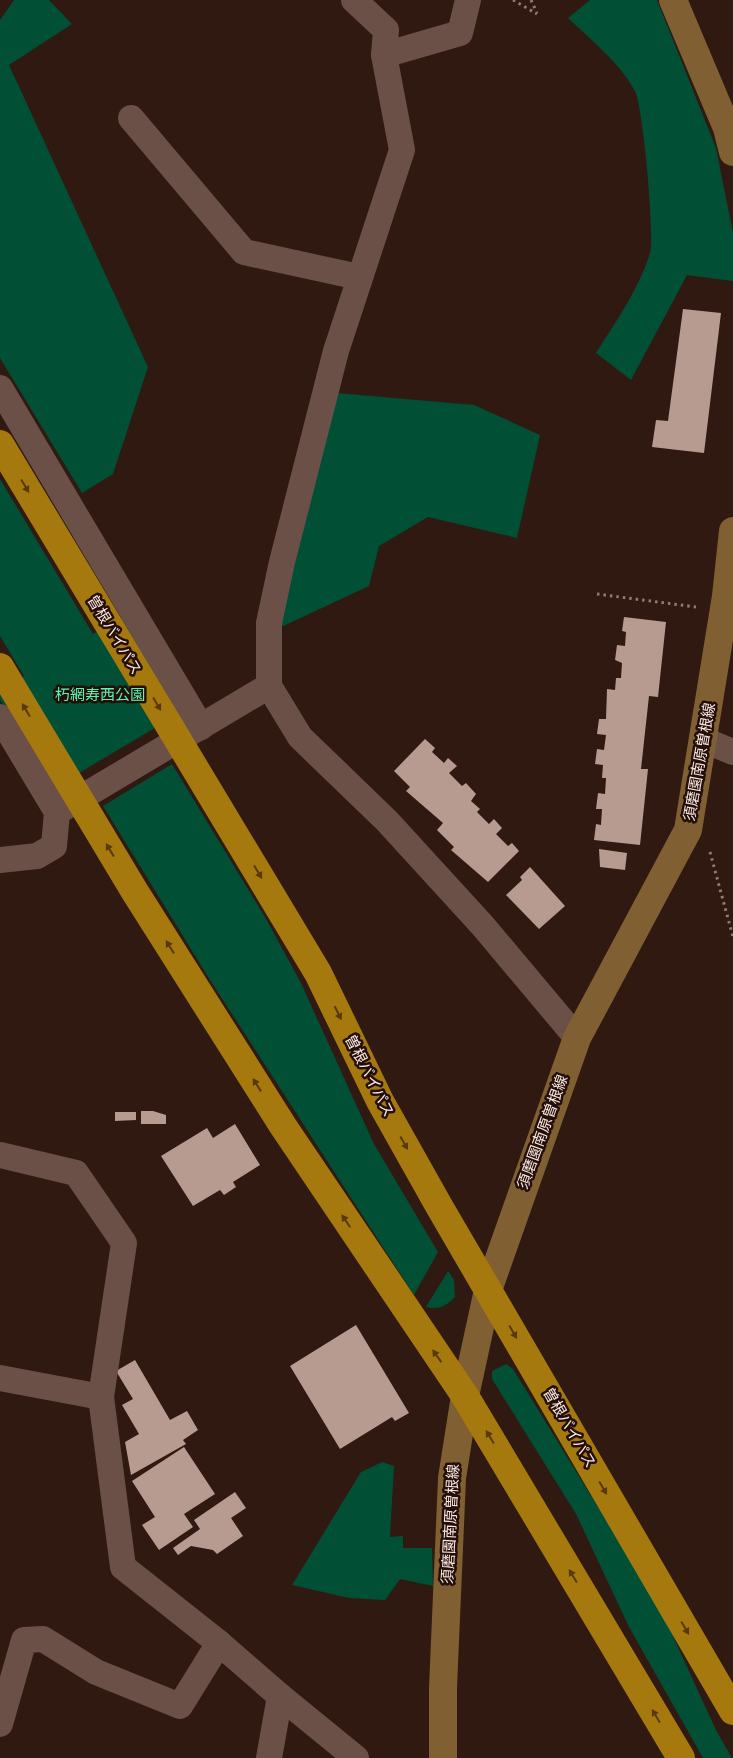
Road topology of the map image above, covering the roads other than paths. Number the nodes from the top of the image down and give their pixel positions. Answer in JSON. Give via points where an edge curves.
{"nodes":[{"id":1,"x":354,"y":0,"type":"edge"},
{"id":2,"x":468,"y":0,"type":"edge"},
{"id":3,"x":673,"y":0,"type":"edge"},
{"id":4,"x":384,"y":55,"type":"junction"},
{"id":5,"x":131,"y":118,"type":"dead end"},
{"id":6,"x":733,"y":152,"type":"edge"},
{"id":7,"x":359,"y":277,"type":"junction"},
{"id":8,"x":0,"y":388,"type":"edge"},
{"id":9,"x":0,"y":444,"type":"edge"},
{"id":10,"x":733,"y":530,"type":"edge"},
{"id":11,"x":5,"y":675,"type":"edge"},
{"id":12,"x":269,"y":686,"type":"junction"},
{"id":13,"x":0,"y":717,"type":"edge"},
{"id":14,"x":200,"y":726,"type":"junction"},
{"id":15,"x":704,"y":740,"type":"junction"},
{"id":16,"x":733,"y":752,"type":"edge"},
{"id":17,"x":57,"y":812,"type":"junction"},
{"id":18,"x":0,"y":860,"type":"edge"},
{"id":19,"x":577,"y":1038,"type":"junction"},
{"id":20,"x":0,"y":1155,"type":"edge"},
{"id":21,"x":488,"y":1290,"type":"junction"},
{"id":22,"x":0,"y":1378,"type":"edge"},
{"id":23,"x":465,"y":1396,"type":"junction"},
{"id":24,"x":101,"y":1397,"type":"junction"},
{"id":25,"x":219,"y":1643,"type":"junction"},
{"id":26,"x":280,"y":1696,"type":"junction"},
{"id":27,"x":733,"y":1711,"type":"edge"},
{"id":28,"x":0,"y":1724,"type":"edge"},
{"id":29,"x":269,"y":1758,"type":"edge"},
{"id":30,"x":356,"y":1758,"type":"edge"},
{"id":31,"x":443,"y":1758,"type":"edge"},
{"id":32,"x":680,"y":1758,"type":"edge"}],
"edges":[{"from":1,"to":4,"type":"street","via":[[386,30]]},
{"from":2,"to":4,"type":"street","via":[[460,32]]},
{"from":3,"to":6,"type":"main road","via":[[727,128]]},
{"from":4,"to":7,"type":"street","via":[[402,150]]},
{"from":5,"to":7,"type":"street","via":[[244,252]]},
{"from":7,"to":12,"type":"street","via":[[336,351],[280,571],[269,623]]},
{"from":8,"to":14,"type":"street"},
{"from":9,"to":21,"type":"highway","name":"曽根バイパス","one_way":true,"via":[[318,973],[380,1100]]},
{"from":10,"to":15,"type":"main road","name":"須磨園南原曽根線"},
{"from":23,"to":11,"type":"highway","one_way":true,"via":[[283,1126],[135,892]]},
{"from":12,"to":14,"type":"street"},
{"from":12,"to":19,"type":"street","via":[[300,736],[387,821],[483,926]]},
{"from":13,"to":17,"type":"street"},
{"from":14,"to":17,"type":"street"},
{"from":15,"to":16,"type":"street"},
{"from":15,"to":19,"type":"main road","name":"須磨園南原曽根線","via":[[688,830]]},
{"from":17,"to":18,"type":"street","via":[[54,846],[37,856]]},
{"from":19,"to":21,"type":"main road","name":"須磨園南原曽根線"},
{"from":20,"to":24,"type":"street","via":[[76,1173],[124,1243]]},
{"from":21,"to":23,"type":"main road","name":"須磨園南原曽根線"},
{"from":21,"to":27,"type":"highway","name":"曽根バイパス","one_way":true},
{"from":22,"to":24,"type":"street"},
{"from":23,"to":31,"type":"main road","name":"須磨園南原曽根線","via":[[452,1478]]},
{"from":32,"to":23,"type":"highway","one_way":true},
{"from":24,"to":25,"type":"street","via":[[122,1567]]},
{"from":25,"to":26,"type":"street"},
{"from":25,"to":28,"type":"street","via":[[180,1706],[96,1672],[44,1639],[24,1640]]},
{"from":26,"to":29,"type":"street"},
{"from":26,"to":30,"type":"street"}]}
